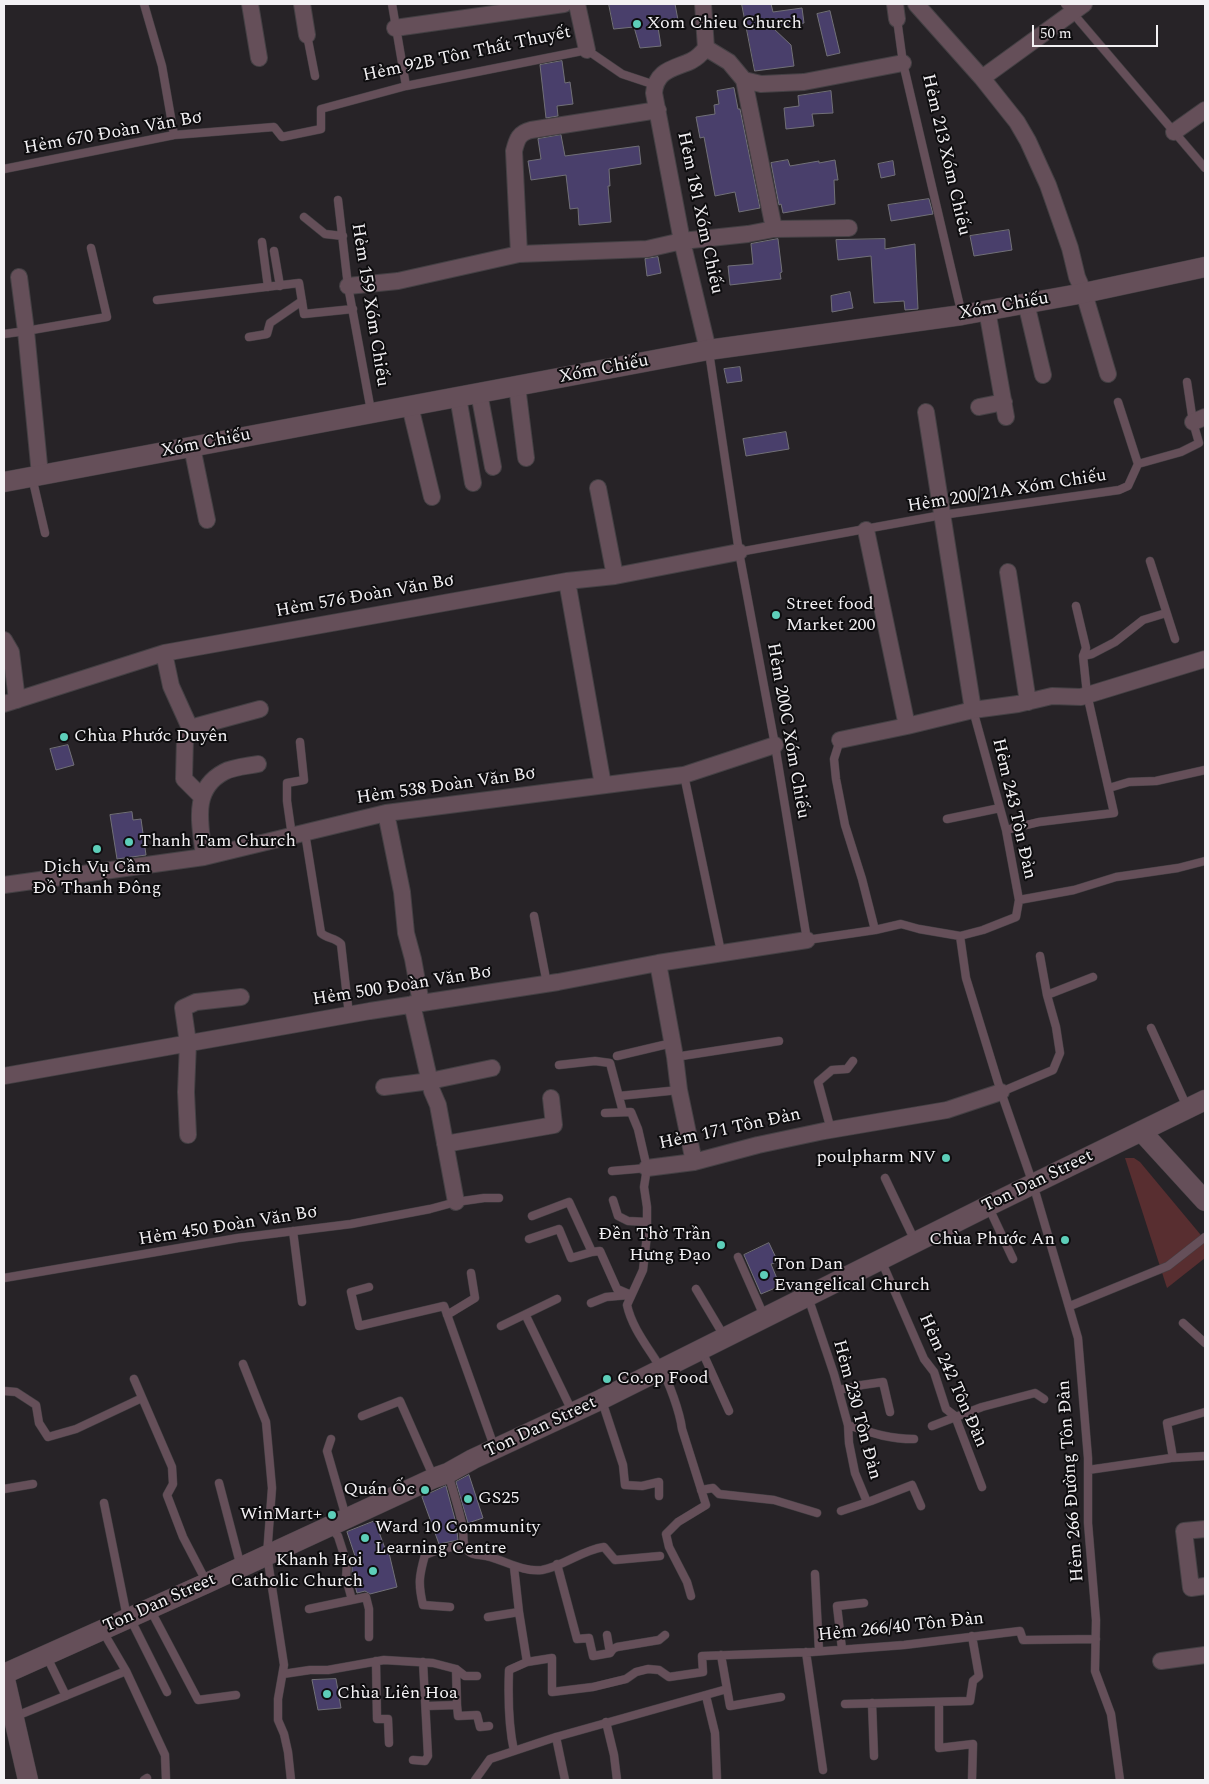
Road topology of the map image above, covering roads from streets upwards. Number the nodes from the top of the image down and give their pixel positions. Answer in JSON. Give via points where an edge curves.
{"nodes":[{"id":1,"x":250,"y":4,"type":"edge"},
{"id":2,"x":302,"y":4,"type":"edge"},
{"id":3,"x":564,"y":4,"type":"edge"},
{"id":4,"x":577,"y":4,"type":"edge"},
{"id":5,"x":703,"y":4,"type":"edge"},
{"id":6,"x":916,"y":4,"type":"edge"},
{"id":7,"x":1074,"y":7,"type":"edge"},
{"id":8,"x":395,"y":28,"type":"road end"},
{"id":9,"x":307,"y":35,"type":"road end"},
{"id":10,"x":706,"y":48,"type":"junction"},
{"id":11,"x":587,"y":50,"type":"road end"},
{"id":12,"x":259,"y":58,"type":"dead end"},
{"id":13,"x":903,"y":63,"type":"road end"},
{"id":14,"x":982,"y":78,"type":"junction"},
{"id":15,"x":744,"y":80,"type":"junction"},
{"id":16,"x":658,"y":110,"type":"junction"},
{"id":17,"x":1205,"y":110,"type":"edge"},
{"id":18,"x":1174,"y":132,"type":"road end"},
{"id":19,"x":849,"y":228,"type":"dead end"},
{"id":20,"x":774,"y":229,"type":"junction"},
{"id":21,"x":682,"y":241,"type":"junction"},
{"id":22,"x":519,"y":254,"type":"junction"},
{"id":23,"x":1205,"y":267,"type":"edge"},
{"id":24,"x":19,"y":278,"type":"dead end"},
{"id":25,"x":348,"y":286,"type":"road end"},
{"id":26,"x":1084,"y":293,"type":"junction"},
{"id":27,"x":1026,"y":303,"type":"junction"},
{"id":28,"x":987,"y":310,"type":"junction"},
{"id":29,"x":708,"y":350,"type":"junction"},
{"id":30,"x":1108,"y":374,"type":"dead end"},
{"id":31,"x":1043,"y":375,"type":"dead end"},
{"id":32,"x":517,"y":386,"type":"junction"},
{"id":33,"x":479,"y":393,"type":"junction"},
{"id":34,"x":458,"y":397,"type":"junction"},
{"id":35,"x":410,"y":406,"type":"junction"},
{"id":36,"x":979,"y":407,"type":"dead end"},
{"id":37,"x":926,"y":412,"type":"dead end"},
{"id":38,"x":192,"y":447,"type":"junction"},
{"id":39,"x":526,"y":458,"type":"dead end"},
{"id":40,"x":493,"y":467,"type":"dead end"},
{"id":41,"x":36,"y":476,"type":"junction"},
{"id":42,"x":4,"y":482,"type":"edge"},
{"id":43,"x":473,"y":483,"type":"dead end"},
{"id":44,"x":598,"y":488,"type":"dead end"},
{"id":45,"x":432,"y":497,"type":"dead end"},
{"id":46,"x":207,"y":520,"type":"dead end"},
{"id":47,"x":866,"y":530,"type":"road end"},
{"id":48,"x":740,"y":552,"type":"road end"},
{"id":49,"x":1008,"y":572,"type":"dead end"},
{"id":50,"x":615,"y":576,"type":"junction"},
{"id":51,"x":567,"y":581,"type":"junction"},
{"id":52,"x":4,"y":640,"type":"edge"},
{"id":53,"x":164,"y":653,"type":"junction"},
{"id":54,"x":1205,"y":659,"type":"edge"},
{"id":55,"x":10,"y":702,"type":"edge"},
{"id":56,"x":1028,"y":702,"type":"junction"},
{"id":57,"x":260,"y":709,"type":"dead end"},
{"id":58,"x":973,"y":710,"type":"junction"},
{"id":59,"x":907,"y":726,"type":"junction"},
{"id":60,"x":190,"y":728,"type":"junction"},
{"id":61,"x":840,"y":740,"type":"road end"},
{"id":62,"x":775,"y":745,"type":"road end"},
{"id":63,"x":258,"y":764,"type":"dead end"},
{"id":64,"x":604,"y":785,"type":"junction"},
{"id":65,"x":202,"y":797,"type":"junction"},
{"id":66,"x":386,"y":813,"type":"junction"},
{"id":67,"x":204,"y":857,"type":"junction"},
{"id":68,"x":4,"y":885,"type":"edge"},
{"id":69,"x":807,"y":940,"type":"road end"},
{"id":70,"x":658,"y":963,"type":"junction"},
{"id":71,"x":241,"y":997,"type":"dead end"},
{"id":72,"x":417,"y":1004,"type":"junction"},
{"id":73,"x":188,"y":1043,"type":"junction"},
{"id":74,"x":492,"y":1068,"type":"dead end"},
{"id":75,"x":4,"y":1076,"type":"edge"},
{"id":76,"x":430,"y":1081,"type":"junction"},
{"id":77,"x":384,"y":1087,"type":"dead end"},
{"id":78,"x":1001,"y":1092,"type":"road end"},
{"id":79,"x":551,"y":1098,"type":"dead end"},
{"id":80,"x":1197,"y":1104,"type":"edge"},
{"id":81,"x":1142,"y":1131,"type":"junction"},
{"id":82,"x":188,"y":1135,"type":"dead end"},
{"id":83,"x":445,"y":1144,"type":"junction"},
{"id":84,"x":694,"y":1162,"type":"junction"},
{"id":85,"x":647,"y":1168,"type":"road end"},
{"id":86,"x":456,"y":1202,"type":"road end"},
{"id":87,"x":1205,"y":1202,"type":"edge"},
{"id":88,"x":1205,"y":1529,"type":"edge"},
{"id":89,"x":1205,"y":1586,"type":"edge"},
{"id":90,"x":1205,"y":1655,"type":"edge"},
{"id":91,"x":1161,"y":1661,"type":"dead end"},
{"id":92,"x":4,"y":1675,"type":"edge"},
{"id":93,"x":28,"y":1780,"type":"edge"}],
"edges":[{"from":1,"to":12,"type":"street"},
{"from":2,"to":9,"type":"street"},
{"from":3,"to":8,"type":"street"},
{"from":4,"to":11,"type":"street"},
{"from":5,"to":10,"type":"street"},
{"from":6,"to":14,"type":"street"},
{"from":7,"to":14,"type":"street"},
{"from":10,"to":15,"type":"street","via":[[729,62]]},
{"from":10,"to":16,"type":"street","name":"Hẻm 181 Xóm Chiếu","via":[[692,60],[668,70],[655,84]]},
{"from":13,"to":15,"type":"street","via":[[804,82],[762,84]]},
{"from":14,"to":26,"type":"street","via":[[1028,141],[1048,185]]},
{"from":15,"to":20,"type":"street"},
{"from":16,"to":21,"type":"street","name":"Hẻm 181 Xóm Chiếu"},
{"from":16,"to":22,"type":"street","via":[[531,130],[520,135],[514,151]]},
{"from":17,"to":18,"type":"street"},
{"from":19,"to":20,"type":"street"},
{"from":20,"to":21,"type":"street"},
{"from":21,"to":22,"type":"street","via":[[646,249]]},
{"from":21,"to":29,"type":"street","name":"Hẻm 181 Xóm Chiếu"},
{"from":22,"to":25,"type":"street","via":[[398,281]]},
{"from":23,"to":26,"type":"street","name":"Xóm Chiếu"},
{"from":24,"to":41,"type":"street"},
{"from":26,"to":27,"type":"street","name":"Xóm Chiếu"},
{"from":26,"to":30,"type":"street"},
{"from":27,"to":28,"type":"street","name":"Xóm Chiếu"},
{"from":27,"to":31,"type":"street"},
{"from":28,"to":29,"type":"street","name":"Xóm Chiếu"},
{"from":28,"to":36,"type":"street","via":[[1005,409]]},
{"from":29,"to":32,"type":"street","name":"Xóm Chiếu"},
{"from":32,"to":33,"type":"street","name":"Xóm Chiếu"},
{"from":32,"to":39,"type":"street"},
{"from":33,"to":34,"type":"street","name":"Xóm Chiếu"},
{"from":33,"to":40,"type":"street"},
{"from":34,"to":35,"type":"street","name":"Xóm Chiếu"},
{"from":34,"to":43,"type":"street"},
{"from":35,"to":38,"type":"street","name":"Xóm Chiếu"},
{"from":35,"to":45,"type":"street"},
{"from":37,"to":58,"type":"street"},
{"from":38,"to":41,"type":"street","name":"Xóm Chiếu"},
{"from":38,"to":46,"type":"street"},
{"from":41,"to":42,"type":"street","name":"Xóm Chiếu"},
{"from":44,"to":50,"type":"street"},
{"from":47,"to":59,"type":"street"},
{"from":48,"to":50,"type":"street","name":"Hẻm 576 Đoàn Văn Bơ"},
{"from":49,"to":56,"type":"street"},
{"from":50,"to":51,"type":"street","name":"Hẻm 576 Đoàn Văn Bơ"},
{"from":51,"to":53,"type":"street","name":"Hẻm 576 Đoàn Văn Bơ"},
{"from":51,"to":64,"type":"street"},
{"from":52,"to":55,"type":"street","via":[[11,652]]},
{"from":53,"to":55,"type":"street","name":"Hẻm 576 Đoàn Văn Bơ"},
{"from":53,"to":60,"type":"street","via":[[171,686]]},
{"from":54,"to":56,"type":"street","via":[[1080,697],[1052,696]]},
{"from":56,"to":58,"type":"street"},
{"from":57,"to":60,"type":"street"},
{"from":58,"to":59,"type":"street"},
{"from":59,"to":61,"type":"street"},
{"from":60,"to":65,"type":"street","via":[[185,738],[184,779]]},
{"from":62,"to":64,"type":"street","name":"Hẻm 538 Đoàn Văn Bơ","via":[[684,775]]},
{"from":63,"to":65,"type":"street","via":[[224,772],[206,786]]},
{"from":64,"to":66,"type":"street","name":"Hẻm 538 Đoàn Văn Bơ"},
{"from":65,"to":67,"type":"street"},
{"from":66,"to":67,"type":"street","name":"Hẻm 538 Đoàn Văn Bơ"},
{"from":66,"to":72,"type":"street","via":[[413,959]]},
{"from":67,"to":68,"type":"street","name":"Hẻm 538 Đoàn Văn Bơ"},
{"from":69,"to":70,"type":"street","name":"Hẻm 500 Đoàn Văn Bơ"},
{"from":70,"to":72,"type":"street","name":"Hẻm 500 Đoàn Văn Bơ"},
{"from":70,"to":84,"type":"street"},
{"from":71,"to":73,"type":"street","via":[[196,1002],[183,1008]]},
{"from":72,"to":73,"type":"street","name":"Hẻm 500 Đoàn Văn Bơ"},
{"from":72,"to":76,"type":"street"},
{"from":73,"to":75,"type":"street","name":"Hẻm 500 Đoàn Văn Bơ"},
{"from":73,"to":82,"type":"street"},
{"from":74,"to":76,"type":"street"},
{"from":76,"to":77,"type":"street"},
{"from":76,"to":83,"type":"street"},
{"from":78,"to":84,"type":"street","name":"Hẻm 171 Tôn Đản","via":[[947,1110],[830,1130]]},
{"from":79,"to":83,"type":"street","via":[[554,1125]]},
{"from":80,"to":81,"type":"street","name":"Ton Dan Street"},
{"from":81,"to":87,"type":"street"},
{"from":81,"to":92,"type":"street","name":"Ton Dan Street","via":[[573,1413]]},
{"from":83,"to":86,"type":"street"},
{"from":84,"to":85,"type":"street","name":"Hẻm 171 Tôn Đản"},
{"from":88,"to":89,"type":"street","via":[[1184,1531],[1191,1588]]},
{"from":90,"to":91,"type":"street"},
{"from":92,"to":93,"type":"street"}]}
